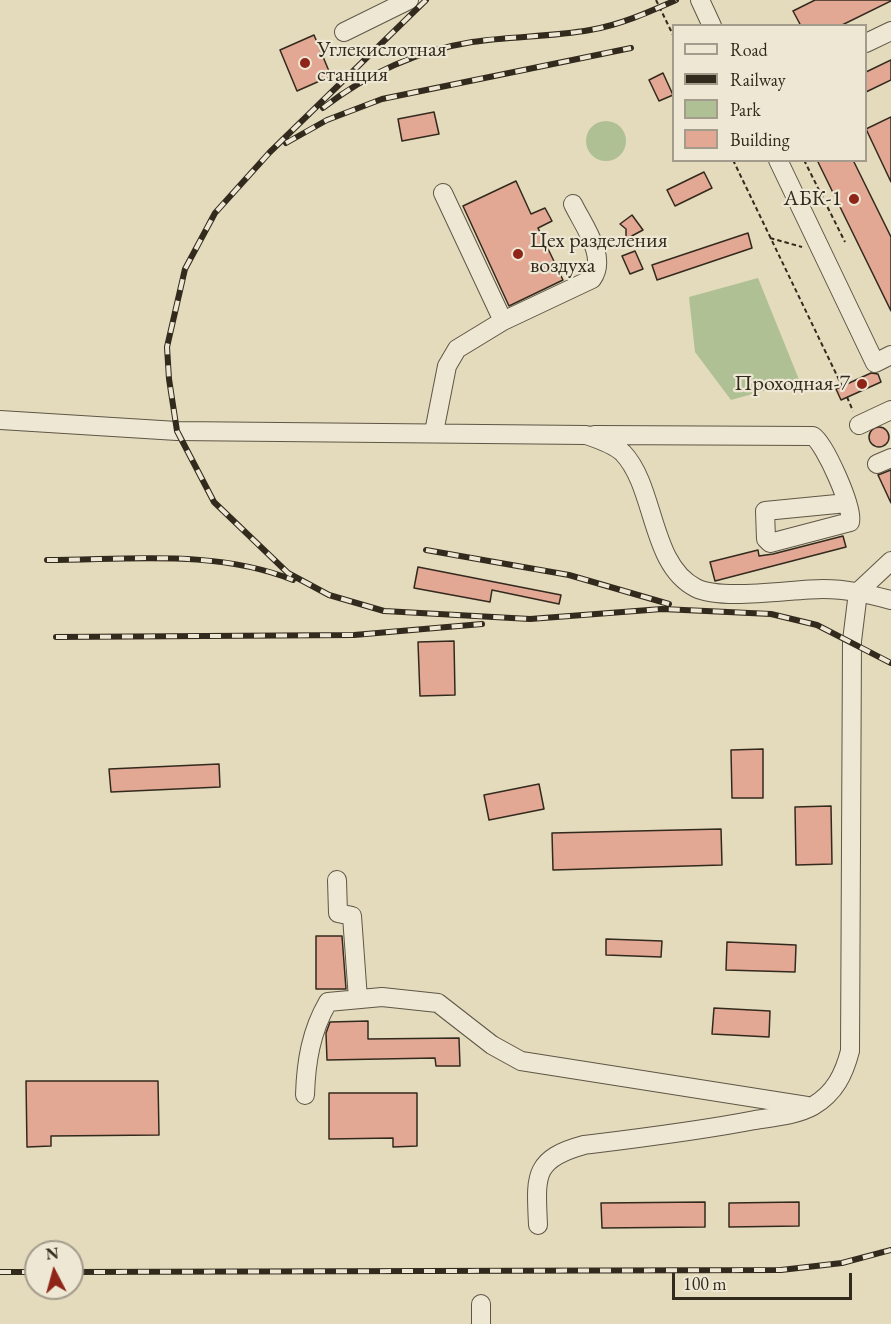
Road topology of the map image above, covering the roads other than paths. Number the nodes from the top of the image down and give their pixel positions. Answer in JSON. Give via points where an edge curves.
{"nodes":[{"id":1,"x":409,"y":0,"type":"edge"},
{"id":2,"x":700,"y":0,"type":"edge"},
{"id":3,"x":711,"y":24,"type":"edge"},
{"id":4,"x":891,"y":31,"type":"edge"},
{"id":5,"x":344,"y":32,"type":"dead end"},
{"id":6,"x":867,"y":43,"type":"edge"},
{"id":7,"x":779,"y":162,"type":"edge"},
{"id":8,"x":443,"y":193,"type":"dead end"},
{"id":9,"x":573,"y":204,"type":"dead end"},
{"id":10,"x":503,"y":321,"type":"junction"},
{"id":11,"x":891,"y":356,"type":"edge"},
{"id":12,"x":891,"y":410,"type":"edge"},
{"id":13,"x":0,"y":420,"type":"edge"},
{"id":14,"x":859,"y":425,"type":"dead end"},
{"id":15,"x":434,"y":432,"type":"junction"},
{"id":16,"x":586,"y":435,"type":"junction"},
{"id":17,"x":847,"y":503,"type":"dead end"},
{"id":18,"x":891,"y":561,"type":"edge"},
{"id":19,"x":858,"y":592,"type":"junction"},
{"id":20,"x":891,"y":600,"type":"edge"},
{"id":21,"x":337,"y":880,"type":"dead end"},
{"id":22,"x":358,"y":999,"type":"junction"},
{"id":23,"x":305,"y":1095,"type":"dead end"},
{"id":24,"x":812,"y":1107,"type":"junction"},
{"id":25,"x":538,"y":1225,"type":"dead end"},
{"id":26,"x":481,"y":1304,"type":"dead end"},
{"id":27,"x":481,"y":1324,"type":"edge"}],
"edges":[{"from":1,"to":5,"type":"street"},
{"from":2,"to":3,"type":"street"},
{"from":4,"to":6,"type":"street"},
{"from":7,"to":11,"type":"street","via":[[875,363]]},
{"from":8,"to":10,"type":"street"},
{"from":9,"to":10,"type":"street","via":[[595,249],[597,272],[592,279]]},
{"from":10,"to":15,"type":"street","via":[[456,349],[447,366]]},
{"from":12,"to":14,"type":"street"},
{"from":13,"to":15,"type":"street","via":[[177,430]]},
{"from":15,"to":16,"type":"street"},
{"from":16,"to":17,"type":"street","via":[[807,434],[822,445]]},
{"from":16,"to":19,"type":"street","via":[[623,453],[670,563],[683,580],[698,589],[718,593],[824,589]]},
{"from":18,"to":19,"type":"street"},
{"from":19,"to":20,"type":"street"},
{"from":19,"to":24,"type":"street","via":[[852,641],[850,1051],[843,1076]]},
{"from":21,"to":22,"type":"street","via":[[338,913],[352,916]]},
{"from":22,"to":23,"type":"street","via":[[328,1002],[319,1018],[306,1065]]},
{"from":22,"to":24,"type":"street","via":[[382,997],[438,1003],[492,1045],[522,1061]]},
{"from":24,"to":25,"type":"street","via":[[706,1129],[564,1150],[549,1158],[540,1170]]},
{"from":26,"to":27,"type":"street"}]}
